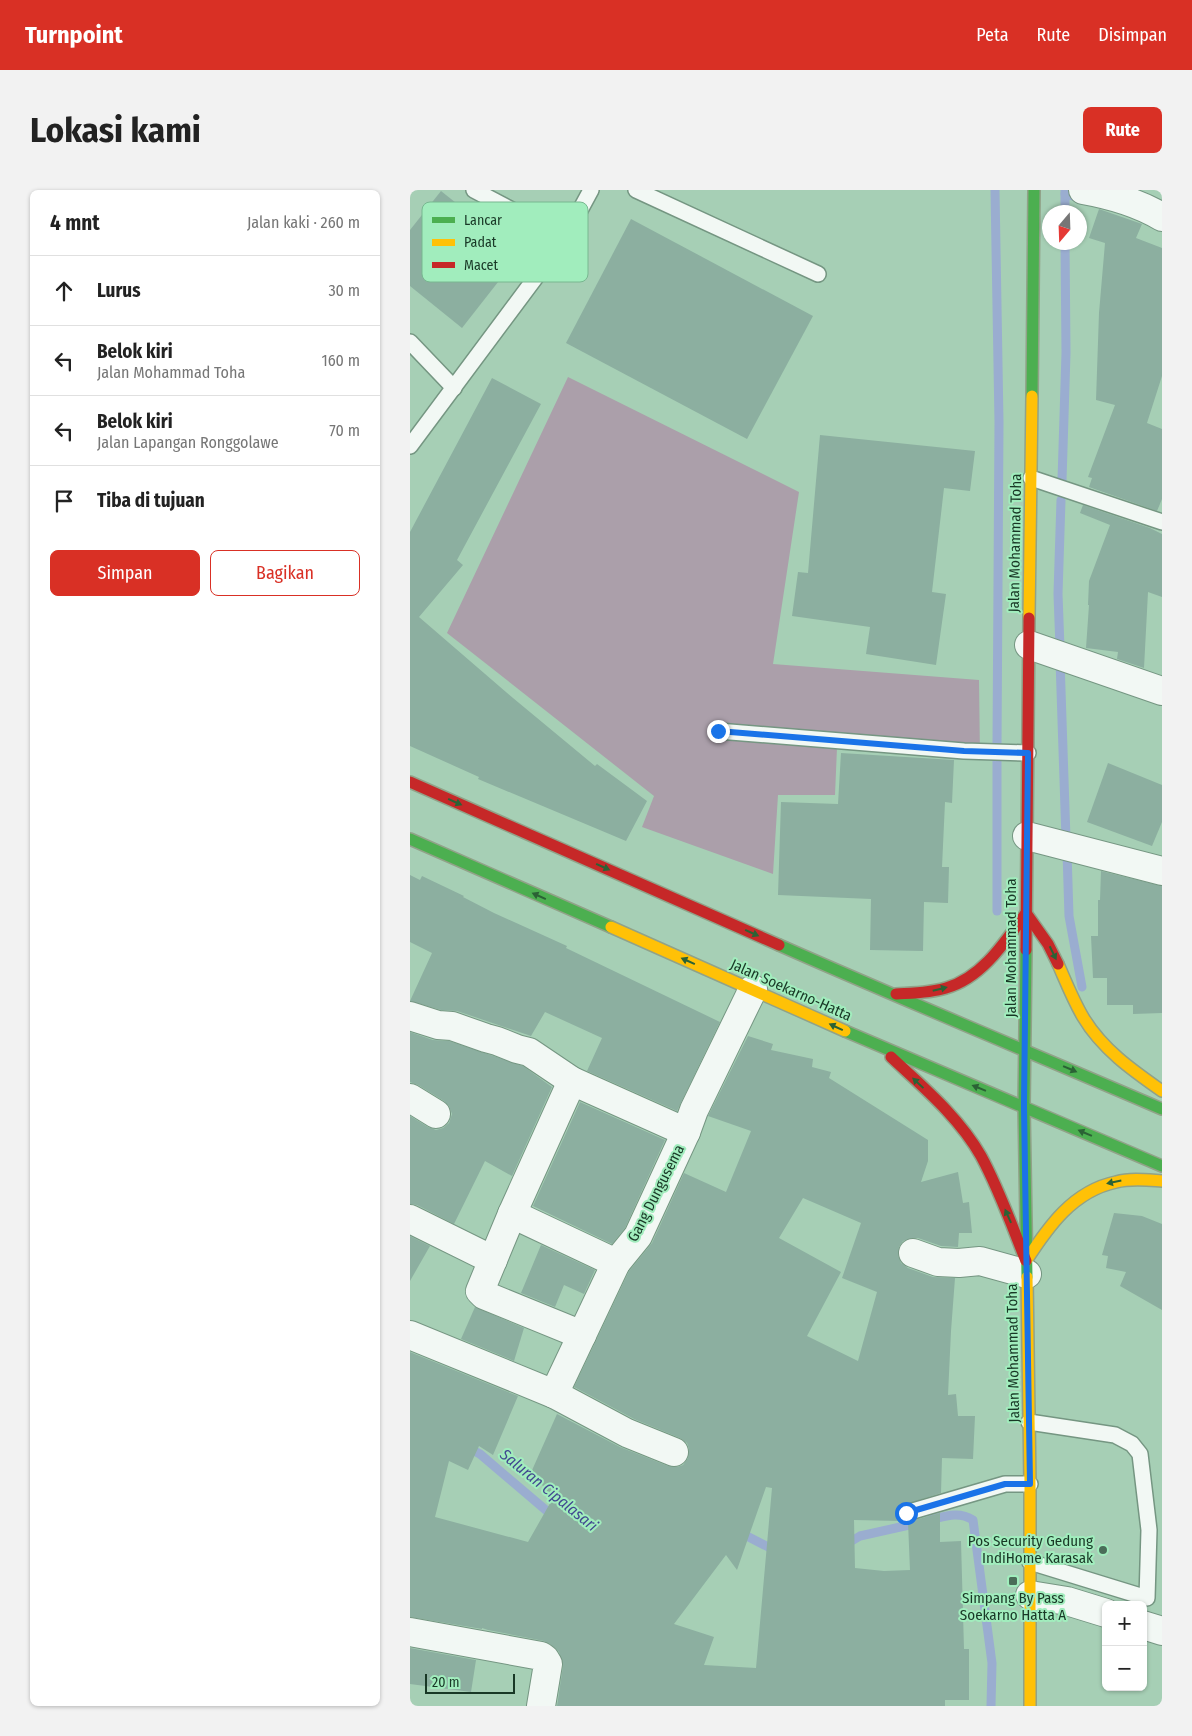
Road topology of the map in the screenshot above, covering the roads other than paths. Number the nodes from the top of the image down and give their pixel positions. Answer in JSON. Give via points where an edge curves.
{"nodes":[{"id":1,"x":474,"y":190,"type":"edge"},
{"id":2,"x":591,"y":190,"type":"edge"},
{"id":3,"x":636,"y":190,"type":"edge"},
{"id":4,"x":1034,"y":190,"type":"edge"},
{"id":5,"x":1083,"y":190,"type":"edge"},
{"id":6,"x":497,"y":202,"type":"edge"},
{"id":7,"x":585,"y":202,"type":"edge"},
{"id":8,"x":1162,"y":217,"type":"edge"},
{"id":9,"x":818,"y":274,"type":"dead end"},
{"id":10,"x":533,"y":282,"type":"edge"},
{"id":11,"x":410,"y":342,"type":"edge"},
{"id":12,"x":454,"y":388,"type":"junction"},
{"id":13,"x":410,"y":446,"type":"edge"},
{"id":14,"x":1031,"y":478,"type":"junction"},
{"id":15,"x":1162,"y":522,"type":"edge"},
{"id":16,"x":1028,"y":645,"type":"junction"},
{"id":17,"x":1162,"y":691,"type":"edge"},
{"id":18,"x":718,"y":731,"type":"dead end"},
{"id":19,"x":1028,"y":753,"type":"junction"},
{"id":20,"x":410,"y":782,"type":"edge"},
{"id":21,"x":1027,"y":836,"type":"junction"},
{"id":22,"x":410,"y":839,"type":"edge"},
{"id":23,"x":1162,"y":871,"type":"edge"},
{"id":24,"x":1026,"y":913,"type":"junction"},
{"id":25,"x":753,"y":989,"type":"junction"},
{"id":26,"x":891,"y":994,"type":"junction"},
{"id":27,"x":410,"y":1016,"type":"edge"},
{"id":28,"x":881,"y":1047,"type":"junction"},
{"id":29,"x":1026,"y":1050,"type":"junction"},
{"id":30,"x":572,"y":1081,"type":"junction"},
{"id":31,"x":1162,"y":1091,"type":"edge"},
{"id":32,"x":410,"y":1098,"type":"edge"},
{"id":33,"x":1024,"y":1106,"type":"junction"},
{"id":34,"x":1162,"y":1109,"type":"edge"},
{"id":35,"x":436,"y":1114,"type":"dead end"},
{"id":36,"x":686,"y":1132,"type":"junction"},
{"id":37,"x":1162,"y":1166,"type":"edge"},
{"id":38,"x":1162,"y":1181,"type":"edge"},
{"id":39,"x":512,"y":1214,"type":"junction"},
{"id":40,"x":410,"y":1219,"type":"edge"},
{"id":41,"x":913,"y":1253,"type":"dead end"},
{"id":42,"x":492,"y":1260,"type":"junction"},
{"id":43,"x":616,"y":1263,"type":"junction"},
{"id":44,"x":1027,"y":1267,"type":"junction"},
{"id":45,"x":410,"y":1335,"type":"edge"},
{"id":46,"x":582,"y":1335,"type":"junction"},
{"id":47,"x":554,"y":1394,"type":"junction"},
{"id":48,"x":1029,"y":1422,"type":"junction"},
{"id":49,"x":674,"y":1452,"type":"dead end"},
{"id":50,"x":1030,"y":1484,"type":"junction"},
{"id":51,"x":906,"y":1513,"type":"dead end"},
{"id":52,"x":1030,"y":1562,"type":"junction"},
{"id":53,"x":1030,"y":1595,"type":"junction"},
{"id":54,"x":1102,"y":1612,"type":"edge"},
{"id":55,"x":1147,"y":1626,"type":"edge"},
{"id":56,"x":1162,"y":1630,"type":"edge"},
{"id":57,"x":410,"y":1632,"type":"edge"},
{"id":58,"x":541,"y":1706,"type":"edge"},
{"id":59,"x":1030,"y":1706,"type":"edge"}],
"edges":[{"from":1,"to":6,"type":"lane"},
{"from":2,"to":7,"type":"lane"},
{"from":3,"to":9,"type":"lane"},
{"from":4,"to":14,"type":"main road","name":"Jalan Mohammad Toha"},
{"from":5,"to":8,"type":"street","via":[[1113,195]]},
{"from":10,"to":12,"type":"lane"},
{"from":11,"to":12,"type":"lane"},
{"from":12,"to":13,"type":"lane"},
{"from":14,"to":15,"type":"lane"},
{"from":14,"to":16,"type":"main road","name":"Jalan Mohammad Toha"},
{"from":16,"to":17,"type":"street"},
{"from":16,"to":19,"type":"main road","name":"Jalan Mohammad Toha"},
{"from":18,"to":19,"type":"lane","via":[[964,751]]},
{"from":19,"to":21,"type":"main road","name":"Jalan Mohammad Toha"},
{"from":20,"to":26,"type":"main road","one_way":true},
{"from":21,"to":23,"type":"street"},
{"from":21,"to":24,"type":"main road","name":"Jalan Mohammad Toha"},
{"from":25,"to":22,"type":"main road","name":"Jalan Soekarno-Hatta","one_way":true},
{"from":26,"to":24,"type":"main road","one_way":true,"via":[[926,992],[963,981],[994,956]]},
{"from":24,"to":29,"type":"main road","name":"Jalan Mohammad Toha"},
{"from":24,"to":31,"type":"main road","one_way":true,"via":[[1050,946],[1090,1028],[1110,1050]]},
{"from":28,"to":25,"type":"main road","name":"Jalan Soekarno-Hatta","one_way":true},
{"from":25,"to":36,"type":"street","name":"Gang Dungusema"},
{"from":26,"to":29,"type":"main road"},
{"from":27,"to":30,"type":"street","via":[[452,1026],[529,1052]]},
{"from":33,"to":28,"type":"main road","name":"Jalan Soekarno-Hatta","one_way":true},
{"from":44,"to":28,"type":"main road","one_way":true,"via":[[984,1162],[943,1107]]},
{"from":29,"to":33,"type":"main road","name":"Jalan Mohammad Toha"},
{"from":29,"to":34,"type":"main road","one_way":true},
{"from":30,"to":36,"type":"street"},
{"from":30,"to":39,"type":"street"},
{"from":32,"to":35,"type":"street"},
{"from":37,"to":33,"type":"main road","name":"Jalan Soekarno-Hatta","one_way":true},
{"from":33,"to":44,"type":"main road","name":"Jalan Mohammad Toha"},
{"from":36,"to":43,"type":"street","name":"Gang Dungusema","via":[[638,1236]]},
{"from":38,"to":44,"type":"main road","one_way":true,"via":[[1117,1180],[1090,1190],[1061,1214],[1042,1236]]},
{"from":39,"to":42,"type":"street"},
{"from":39,"to":43,"type":"street"},
{"from":40,"to":42,"type":"street"},
{"from":41,"to":44,"type":"street","via":[[938,1262],[980,1261]]},
{"from":42,"to":46,"type":"street","via":[[481,1293]]},
{"from":43,"to":46,"type":"street","name":"Gang Dungusema"},
{"from":44,"to":48,"type":"main road","name":"Jalan Mohammad Toha"},
{"from":45,"to":47,"type":"street"},
{"from":46,"to":47,"type":"street","name":"Gang Dungusema"},
{"from":47,"to":49,"type":"street","via":[[627,1433]]},
{"from":48,"to":50,"type":"main road","name":"Jalan Mohammad Toha"},
{"from":48,"to":52,"type":"lane","via":[[1115,1434],[1132,1444],[1140,1454],[1149,1530],[1147,1598]]},
{"from":50,"to":51,"type":"lane","via":[[1005,1484]]},
{"from":50,"to":52,"type":"main road","name":"Jalan Mohammad Toha"},
{"from":52,"to":53,"type":"main road","name":"Jalan Mohammad Toha"},
{"from":53,"to":54,"type":"street","via":[[1067,1601]]},
{"from":53,"to":59,"type":"main road","name":"Jalan Mohammad Toha"},
{"from":55,"to":56,"type":"street"},
{"from":57,"to":58,"type":"street","via":[[541,1656],[548,1664]]}]}
